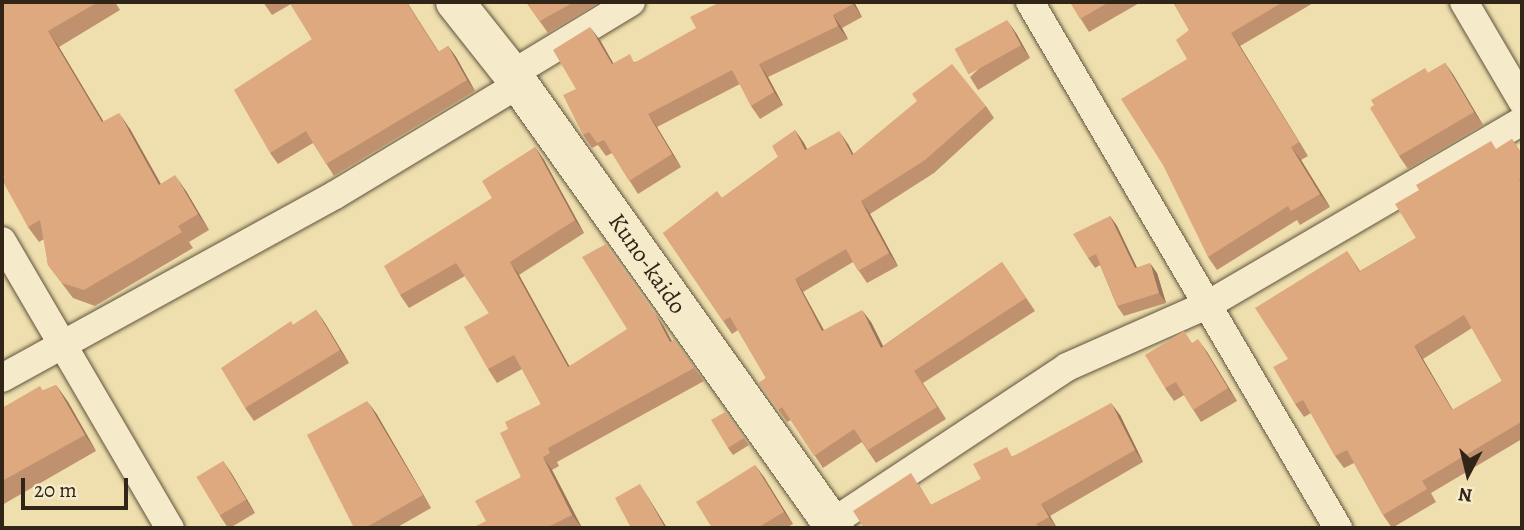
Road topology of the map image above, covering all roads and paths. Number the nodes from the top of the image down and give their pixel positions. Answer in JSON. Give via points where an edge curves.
{"nodes":[{"id":1,"x":454,"y":2,"type":"edge"},
{"id":2,"x":631,"y":2,"type":"edge"},
{"id":3,"x":1030,"y":2,"type":"edge"},
{"id":4,"x":1464,"y":2,"type":"edge"},
{"id":5,"x":516,"y":79,"type":"junction"},
{"id":6,"x":1522,"y":102,"type":"edge"},
{"id":7,"x":1522,"y":121,"type":"edge"},
{"id":8,"x":2,"y":241,"type":"edge"},
{"id":9,"x":1209,"y":304,"type":"junction"},
{"id":10,"x":62,"y":343,"type":"junction"},
{"id":11,"x":2,"y":378,"type":"edge"},
{"id":12,"x":830,"y":527,"type":"edge"},
{"id":13,"x":170,"y":528,"type":"edge"},
{"id":14,"x":1338,"y":528,"type":"edge"}],
"edges":[{"from":1,"to":5,"type":"main road","name":"Kuno-kaido"},
{"from":2,"to":5,"type":"street"},
{"from":3,"to":9,"type":"street"},
{"from":4,"to":6,"type":"street"},
{"from":5,"to":10,"type":"street","via":[[335,195]]},
{"from":5,"to":12,"type":"main road","name":"Kuno-kaido"},
{"from":7,"to":9,"type":"street"},
{"from":8,"to":10,"type":"street"},
{"from":9,"to":12,"type":"street","via":[[1067,367]]},
{"from":9,"to":14,"type":"street"},
{"from":10,"to":11,"type":"street"},
{"from":10,"to":13,"type":"street"}]}
